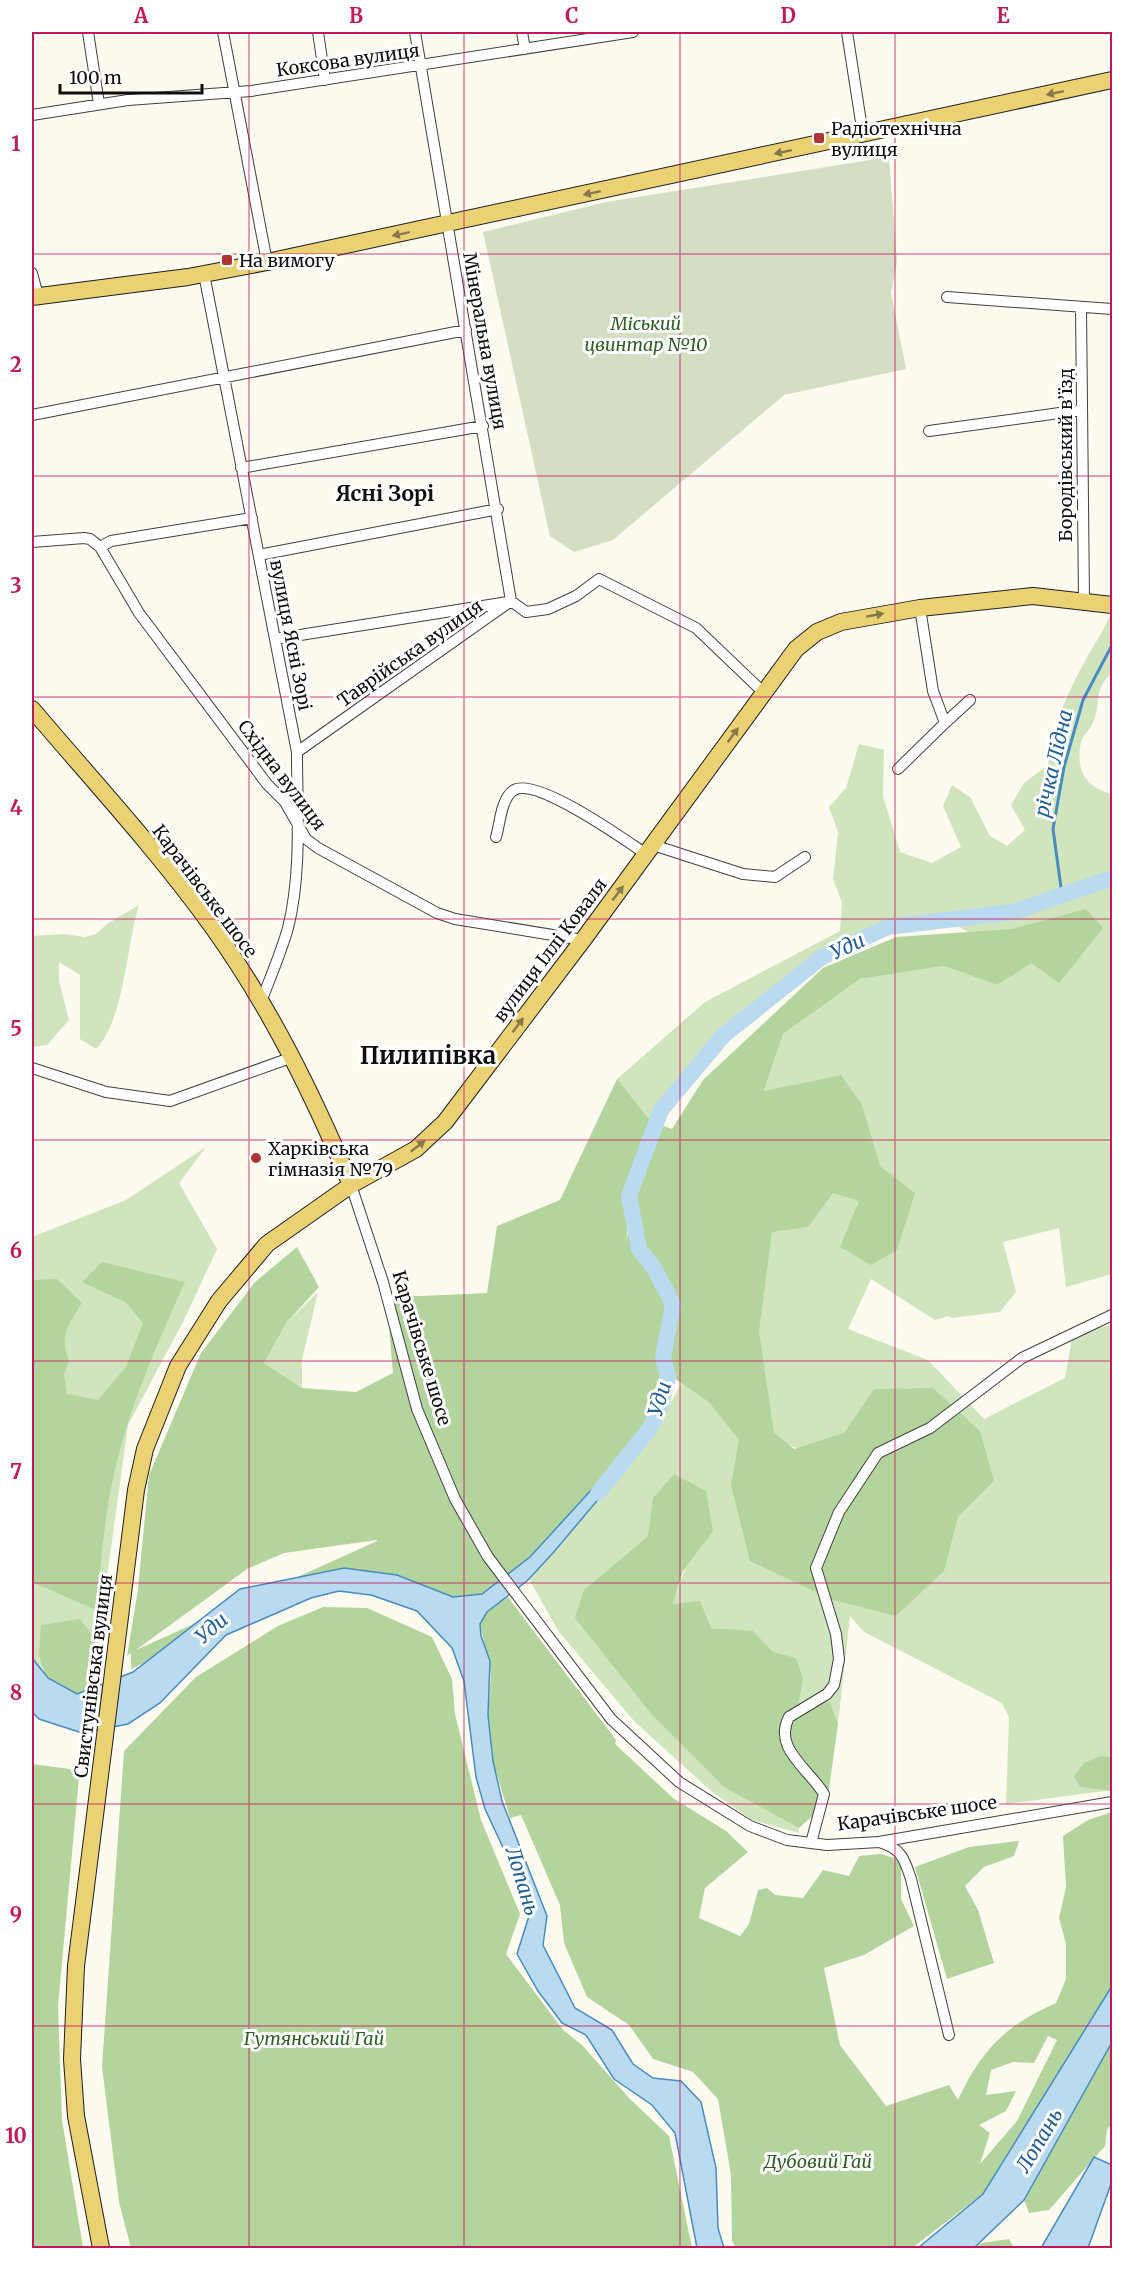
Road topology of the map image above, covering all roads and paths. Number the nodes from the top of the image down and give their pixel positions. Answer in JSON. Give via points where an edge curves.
{"nodes":[{"id":1,"x":88,"y":32,"type":"edge"},
{"id":2,"x":223,"y":32,"type":"edge"},
{"id":3,"x":318,"y":32,"type":"edge"},
{"id":4,"x":415,"y":32,"type":"edge"},
{"id":5,"x":522,"y":32,"type":"edge"},
{"id":6,"x":633,"y":32,"type":"edge"},
{"id":7,"x":847,"y":32,"type":"edge"},
{"id":8,"x":525,"y":49,"type":"junction"},
{"id":9,"x":421,"y":66,"type":"junction"},
{"id":10,"x":325,"y":80,"type":"junction"},
{"id":11,"x":1113,"y":80,"type":"edge"},
{"id":12,"x":234,"y":92,"type":"junction"},
{"id":13,"x":99,"y":104,"type":"junction"},
{"id":14,"x":32,"y":115,"type":"edge"},
{"id":15,"x":863,"y":135,"type":"junction"},
{"id":16,"x":447,"y":225,"type":"junction"},
{"id":17,"x":267,"y":262,"type":"junction"},
{"id":18,"x":32,"y":273,"type":"edge"},
{"id":19,"x":204,"y":274,"type":"junction"},
{"id":20,"x":35,"y":296,"type":"edge"},
{"id":21,"x":947,"y":297,"type":"dead end"},
{"id":22,"x":1081,"y":308,"type":"junction"},
{"id":23,"x":1113,"y":309,"type":"edge"},
{"id":24,"x":466,"y":330,"type":"junction"},
{"id":25,"x":224,"y":377,"type":"junction"},
{"id":26,"x":1081,"y":410,"type":"junction"},
{"id":27,"x":32,"y":415,"type":"edge"},
{"id":28,"x":483,"y":426,"type":"junction"},
{"id":29,"x":929,"y":431,"type":"dead end"},
{"id":30,"x":241,"y":468,"type":"junction"},
{"id":31,"x":498,"y":509,"type":"junction"},
{"id":32,"x":252,"y":518,"type":"junction"},
{"id":33,"x":32,"y":542,"type":"edge"},
{"id":34,"x":99,"y":547,"type":"junction"},
{"id":35,"x":259,"y":555,"type":"junction"},
{"id":36,"x":1084,"y":600,"type":"junction"},
{"id":37,"x":511,"y":601,"type":"junction"},
{"id":38,"x":1113,"y":605,"type":"edge"},
{"id":39,"x":920,"y":608,"type":"junction"},
{"id":40,"x":275,"y":639,"type":"junction"},
{"id":41,"x":764,"y":693,"type":"junction"},
{"id":42,"x":970,"y":700,"type":"dead end"},
{"id":43,"x":32,"y":709,"type":"edge"},
{"id":44,"x":945,"y":723,"type":"junction"},
{"id":45,"x":297,"y":752,"type":"junction"},
{"id":46,"x":898,"y":770,"type":"dead end"},
{"id":47,"x":298,"y":828,"type":"junction"},
{"id":48,"x":496,"y":837,"type":"dead end"},
{"id":49,"x":650,"y":849,"type":"junction"},
{"id":50,"x":805,"y":857,"type":"dead end"},
{"id":51,"x":583,"y":940,"type":"junction"},
{"id":52,"x":261,"y":1002,"type":"junction"},
{"id":53,"x":293,"y":1057,"type":"junction"},
{"id":54,"x":32,"y":1068,"type":"edge"},
{"id":55,"x":351,"y":1185,"type":"junction"},
{"id":56,"x":1113,"y":1315,"type":"edge"},
{"id":57,"x":1113,"y":1802,"type":"edge"},
{"id":58,"x":879,"y":1842,"type":"junction"},
{"id":59,"x":811,"y":1843,"type":"junction"},
{"id":60,"x":949,"y":2036,"type":"dead end"},
{"id":61,"x":101,"y":2248,"type":"edge"}],
"edges":[{"from":1,"to":13,"type":"street"},
{"from":2,"to":12,"type":"street"},
{"from":3,"to":10,"type":"street"},
{"from":4,"to":9,"type":"street","name":"Мінеральна вулиця"},
{"from":5,"to":8,"type":"street"},
{"from":6,"to":8,"type":"street","name":"Коксова вулиця"},
{"from":7,"to":15,"type":"street"},
{"from":8,"to":9,"type":"street","name":"Коксова вулиця"},
{"from":9,"to":10,"type":"street","name":"Коксова вулиця"},
{"from":9,"to":16,"type":"street","name":"Мінеральна вулиця"},
{"from":10,"to":12,"type":"street","name":"Коксова вулиця"},
{"from":11,"to":15,"type":"main road","one_way":true},
{"from":12,"to":13,"type":"street","name":"Коксова вулиця"},
{"from":12,"to":17,"type":"street"},
{"from":13,"to":14,"type":"street","name":"Коксова вулиця"},
{"from":15,"to":16,"type":"main road","one_way":true},
{"from":16,"to":17,"type":"main road","one_way":true},
{"from":16,"to":24,"type":"street","name":"Мінеральна вулиця"},
{"from":17,"to":19,"type":"main road"},
{"from":18,"to":20,"type":"street"},
{"from":19,"to":20,"type":"main road"},
{"from":19,"to":25,"type":"street","name":"вулиця Ясні Зорі"},
{"from":21,"to":22,"type":"street"},
{"from":22,"to":23,"type":"street"},
{"from":22,"to":26,"type":"street","name":"Бородівський в’їзд"},
{"from":24,"to":25,"type":"street"},
{"from":24,"to":28,"type":"street","name":"Мінеральна вулиця"},
{"from":25,"to":27,"type":"street"},
{"from":25,"to":30,"type":"street","name":"вулиця Ясні Зорі"},
{"from":26,"to":29,"type":"street"},
{"from":26,"to":36,"type":"street","name":"Бородівський в’їзд"},
{"from":28,"to":30,"type":"street"},
{"from":28,"to":31,"type":"street","name":"Мінеральна вулиця"},
{"from":30,"to":32,"type":"street","name":"вулиця Ясні Зорі"},
{"from":31,"to":35,"type":"street"},
{"from":31,"to":37,"type":"street","name":"Мінеральна вулиця"},
{"from":32,"to":34,"type":"street","via":[[111,541]]},
{"from":32,"to":35,"type":"street","name":"вулиця Ясні Зорі"},
{"from":33,"to":34,"type":"street","via":[[84,538]]},
{"from":34,"to":47,"type":"street","name":"Східна вулиця","via":[[139,613],[267,784],[285,802]]},
{"from":35,"to":40,"type":"street","name":"вулиця Ясні Зорі"},
{"from":36,"to":38,"type":"main road","name":"вулиця Іллі Коваля"},
{"from":36,"to":39,"type":"main road","name":"вулиця Іллі Коваля","via":[[1033,596]]},
{"from":37,"to":40,"type":"street"},
{"from":37,"to":41,"type":"street","via":[[526,612],[548,609],[599,579],[696,628]]},
{"from":37,"to":45,"type":"street","name":"Таврійська вулиця"},
{"from":41,"to":39,"type":"main road","name":"вулиця Іллі Коваля","one_way":true,"via":[[795,649],[817,632],[858,618]]},
{"from":39,"to":44,"type":"street","via":[[933,691]]},
{"from":40,"to":45,"type":"street","name":"вулиця Ясні Зорі"},
{"from":49,"to":41,"type":"main road","name":"вулиця Іллі Коваля","one_way":true},
{"from":42,"to":44,"type":"street"},
{"from":43,"to":52,"type":"main road","name":"Карачівське шосе","via":[[168,869],[215,930]]},
{"from":44,"to":46,"type":"street"},
{"from":45,"to":47,"type":"street","name":"вулиця Ясні Зорі"},
{"from":47,"to":51,"type":"street","name":"Східна вулиця","via":[[318,848],[437,913]]},
{"from":47,"to":52,"type":"street","name":"вулиця Ясні Зорі","via":[[288,929]]},
{"from":48,"to":49,"type":"street","via":[[507,798],[515,789],[527,788],[548,795]]},
{"from":49,"to":50,"type":"street","via":[[743,874],[774,877]]},
{"from":51,"to":49,"type":"main road","name":"вулиця Іллі Коваля","one_way":true},
{"from":55,"to":51,"type":"main road","name":"вулиця Іллі Коваля","one_way":true,"via":[[416,1149],[445,1122]]},
{"from":52,"to":53,"type":"main road","name":"Карачівське шосе"},
{"from":53,"to":54,"type":"street","via":[[170,1101],[106,1092]]},
{"from":53,"to":55,"type":"main road","name":"Карачівське шосе"},
{"from":55,"to":59,"type":"street","name":"Карачівське шосе","via":[[383,1282],[417,1409],[455,1499],[488,1557],[611,1719],[679,1782],[750,1826],[787,1840]]},
{"from":55,"to":61,"type":"main road","name":"Свистунівська вулиця","via":[[267,1244],[219,1301],[178,1366],[145,1449],[130,1528],[76,1966],[72,2059],[76,2116]]},
{"from":56,"to":59,"type":"street","via":[[1022,1358],[930,1428],[878,1453],[839,1512],[816,1568],[836,1634],[839,1659],[834,1685],[827,1694],[789,1717],[783,1735],[786,1746],[824,1794]]},
{"from":57,"to":58,"type":"street","name":"Карачівське шосе"},
{"from":58,"to":59,"type":"street","name":"Карачівське шосе"},
{"from":58,"to":60,"type":"street","via":[[894,1846],[902,1854]]}]}
